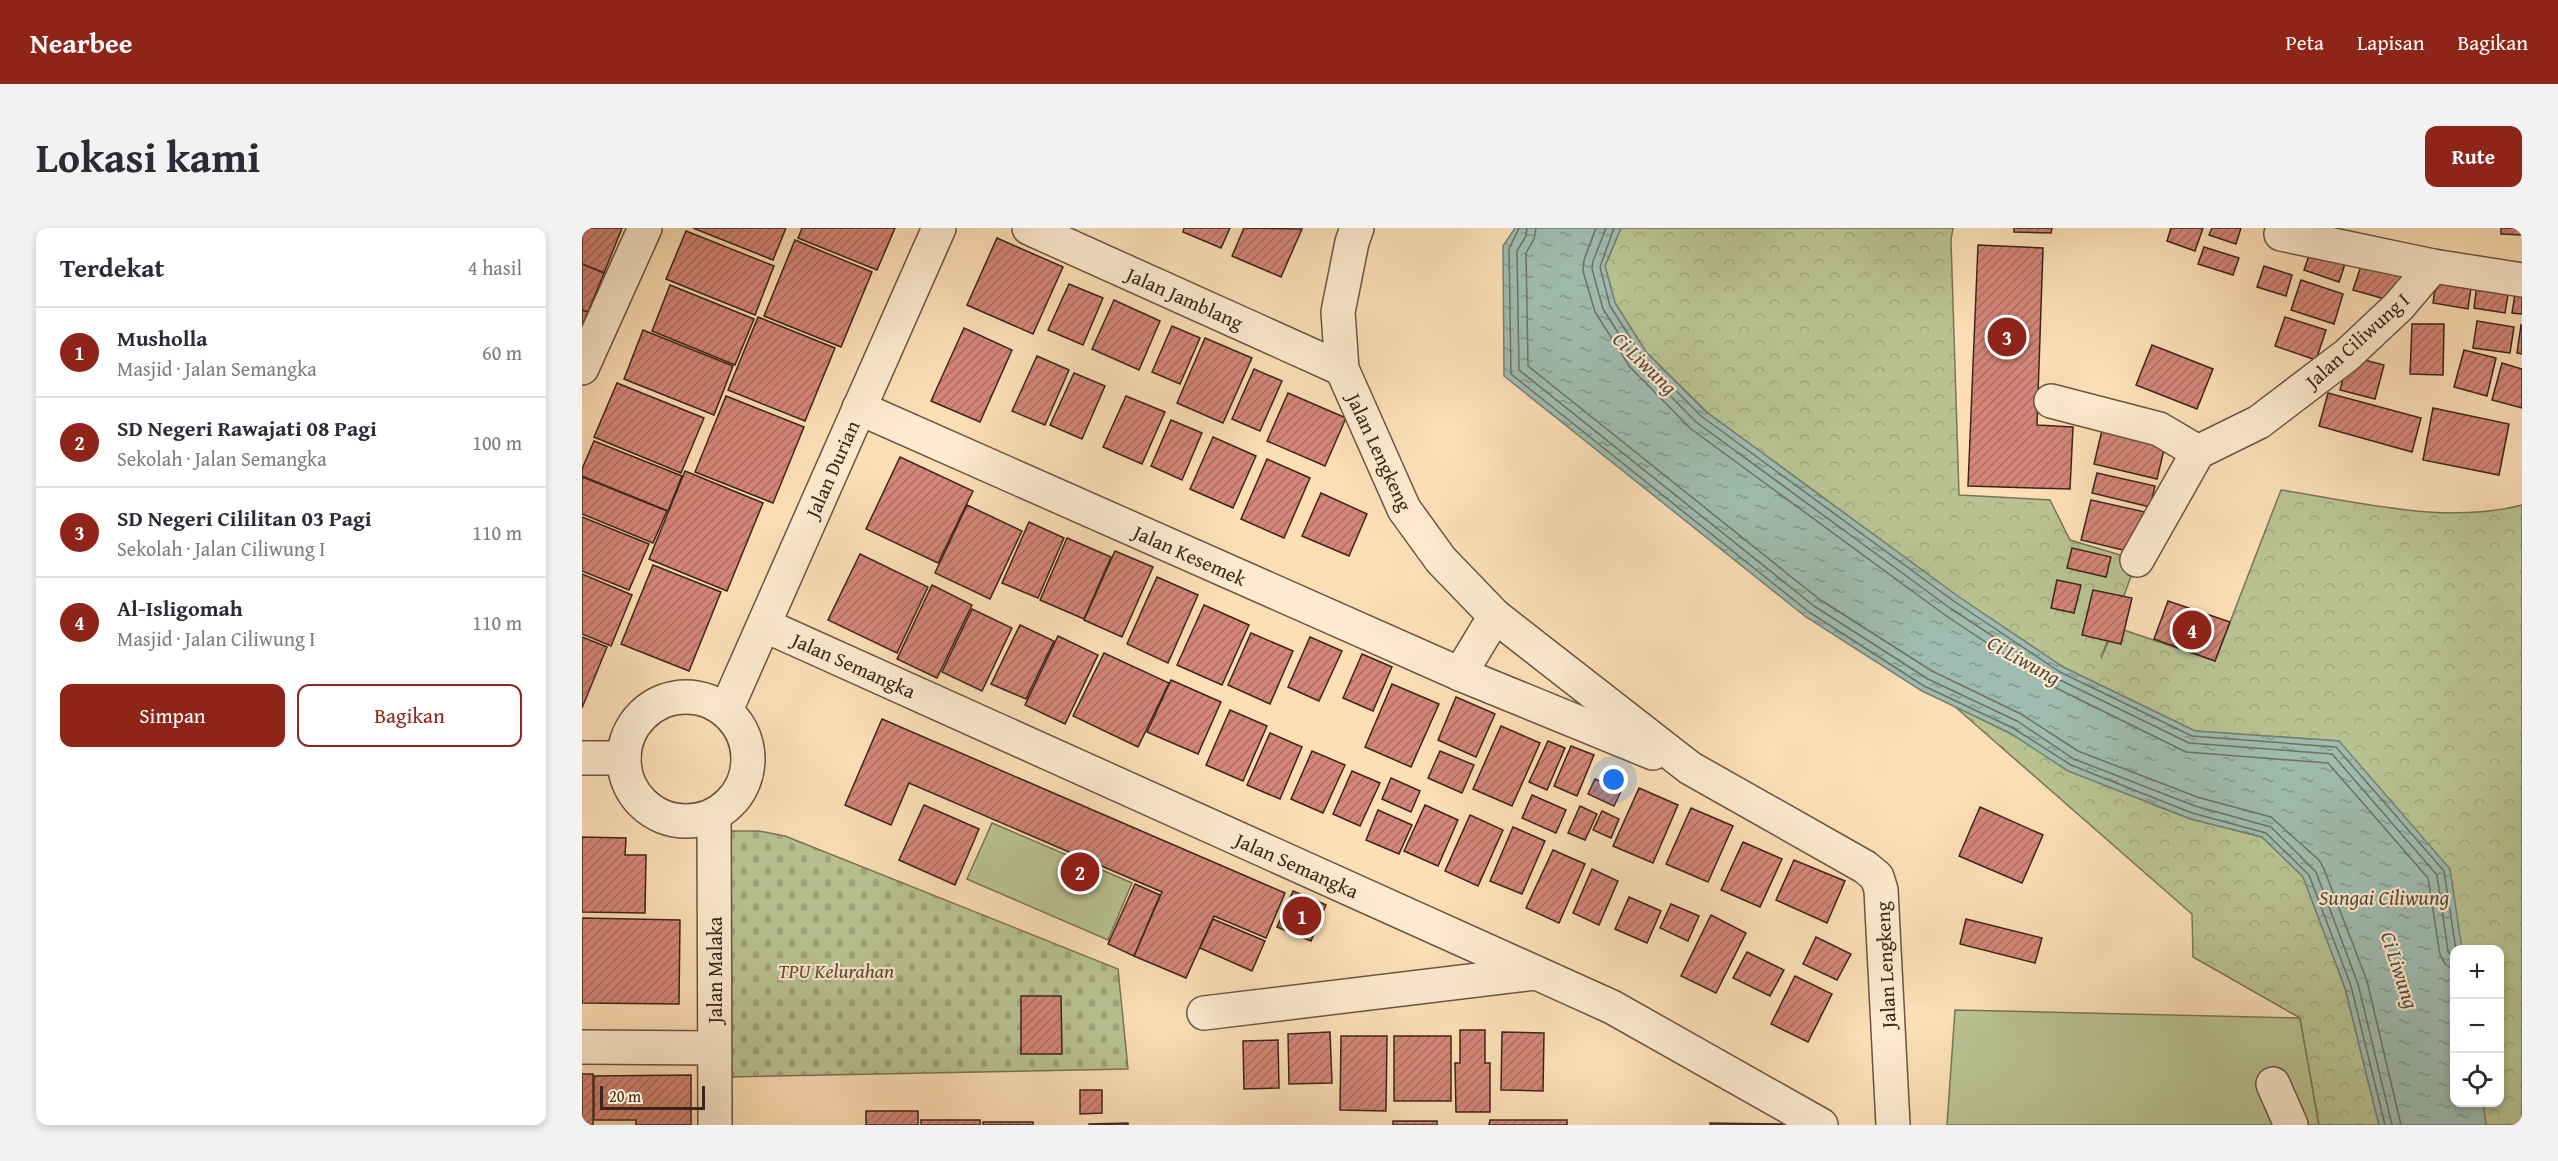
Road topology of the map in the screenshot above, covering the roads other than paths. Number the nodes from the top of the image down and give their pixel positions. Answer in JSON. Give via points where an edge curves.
{"nodes":[{"id":1,"x":645,"y":228,"type":"edge"},
{"id":2,"x":939,"y":228,"type":"edge"},
{"id":3,"x":1029,"y":228,"type":"edge"},
{"id":4,"x":1357,"y":228,"type":"edge"},
{"id":5,"x":2281,"y":234,"type":"dead end"},
{"id":6,"x":2433,"y":266,"type":"junction"},
{"id":7,"x":2522,"y":280,"type":"edge"},
{"id":8,"x":582,"y":368,"type":"edge"},
{"id":9,"x":1342,"y":369,"type":"junction"},
{"id":10,"x":2051,"y":401,"type":"dead end"},
{"id":11,"x":859,"y":408,"type":"junction"},
{"id":12,"x":2198,"y":452,"type":"junction"},
{"id":13,"x":2137,"y":560,"type":"dead end"},
{"id":14,"x":1495,"y":616,"type":"junction"},
{"id":15,"x":764,"y":625,"type":"junction"},
{"id":16,"x":1460,"y":674,"type":"junction"},
{"id":17,"x":726,"y":710,"type":"junction"},
{"id":18,"x":624,"y":758,"type":"junction"},
{"id":19,"x":582,"y":759,"type":"edge"},
{"id":20,"x":1690,"y":768,"type":"junction"},
{"id":21,"x":714,"y":815,"type":"junction"},
{"id":22,"x":1536,"y":973,"type":"junction"},
{"id":23,"x":1204,"y":1013,"type":"dead end"},
{"id":24,"x":582,"y":1047,"type":"edge"},
{"id":25,"x":714,"y":1048,"type":"junction"},
{"id":26,"x":2273,"y":1084,"type":"dead end"},
{"id":27,"x":715,"y":1125,"type":"edge"},
{"id":28,"x":1821,"y":1125,"type":"edge"},
{"id":29,"x":1893,"y":1125,"type":"edge"},
{"id":30,"x":2291,"y":1125,"type":"edge"}],
"edges":[{"from":1,"to":8,"type":"street"},
{"from":2,"to":11,"type":"street","name":"Jalan Durian"},
{"from":3,"to":9,"type":"street","name":"Jalan Jamblang"},
{"from":4,"to":9,"type":"street","name":"Jalan Lengkeng","via":[[1338,312]]},
{"from":5,"to":6,"type":"street"},
{"from":6,"to":7,"type":"street"},
{"from":6,"to":12,"type":"street","name":"Jalan Ciliwung I","via":[[2399,306],[2347,355],[2259,422]]},
{"from":9,"to":14,"type":"street","name":"Jalan Lengkeng","via":[[1404,509],[1441,560]]},
{"from":10,"to":12,"type":"street","via":[[2158,429]]},
{"from":11,"to":15,"type":"street","name":"Jalan Durian"},
{"from":11,"to":16,"type":"street","name":"Jalan Kesemek"},
{"from":12,"to":13,"type":"street"},
{"from":14,"to":16,"type":"street"},
{"from":14,"to":20,"type":"street","name":"Jalan Lengkeng"},
{"from":15,"to":17,"type":"street","name":"Jalan Durian"},
{"from":15,"to":22,"type":"street","name":"Jalan Semangka"},
{"from":16,"to":20,"type":"street","name":"Jalan Lengkeng"},
{"from":17,"to":18,"type":"street","via":[[705,699],[682,696],[660,702],[640,716],[628,735]]},
{"from":17,"to":21,"type":"street","via":[[742,729],[749,753],[746,778],[734,800]]},
{"from":18,"to":19,"type":"street"},
{"from":18,"to":21,"type":"street","via":[[627,780],[641,802],[663,817],[689,822]]},
{"from":20,"to":29,"type":"street","name":"Jalan Lengkeng","via":[[1877,877],[1881,891]]},
{"from":21,"to":25,"type":"street","name":"Jalan Malaka"},
{"from":22,"to":23,"type":"street"},
{"from":22,"to":28,"type":"street","name":"Jalan Semangka","via":[[1612,1007]]},
{"from":24,"to":25,"type":"street"},
{"from":25,"to":27,"type":"street","name":"Jalan Malaka"},
{"from":26,"to":30,"type":"street"}]}
